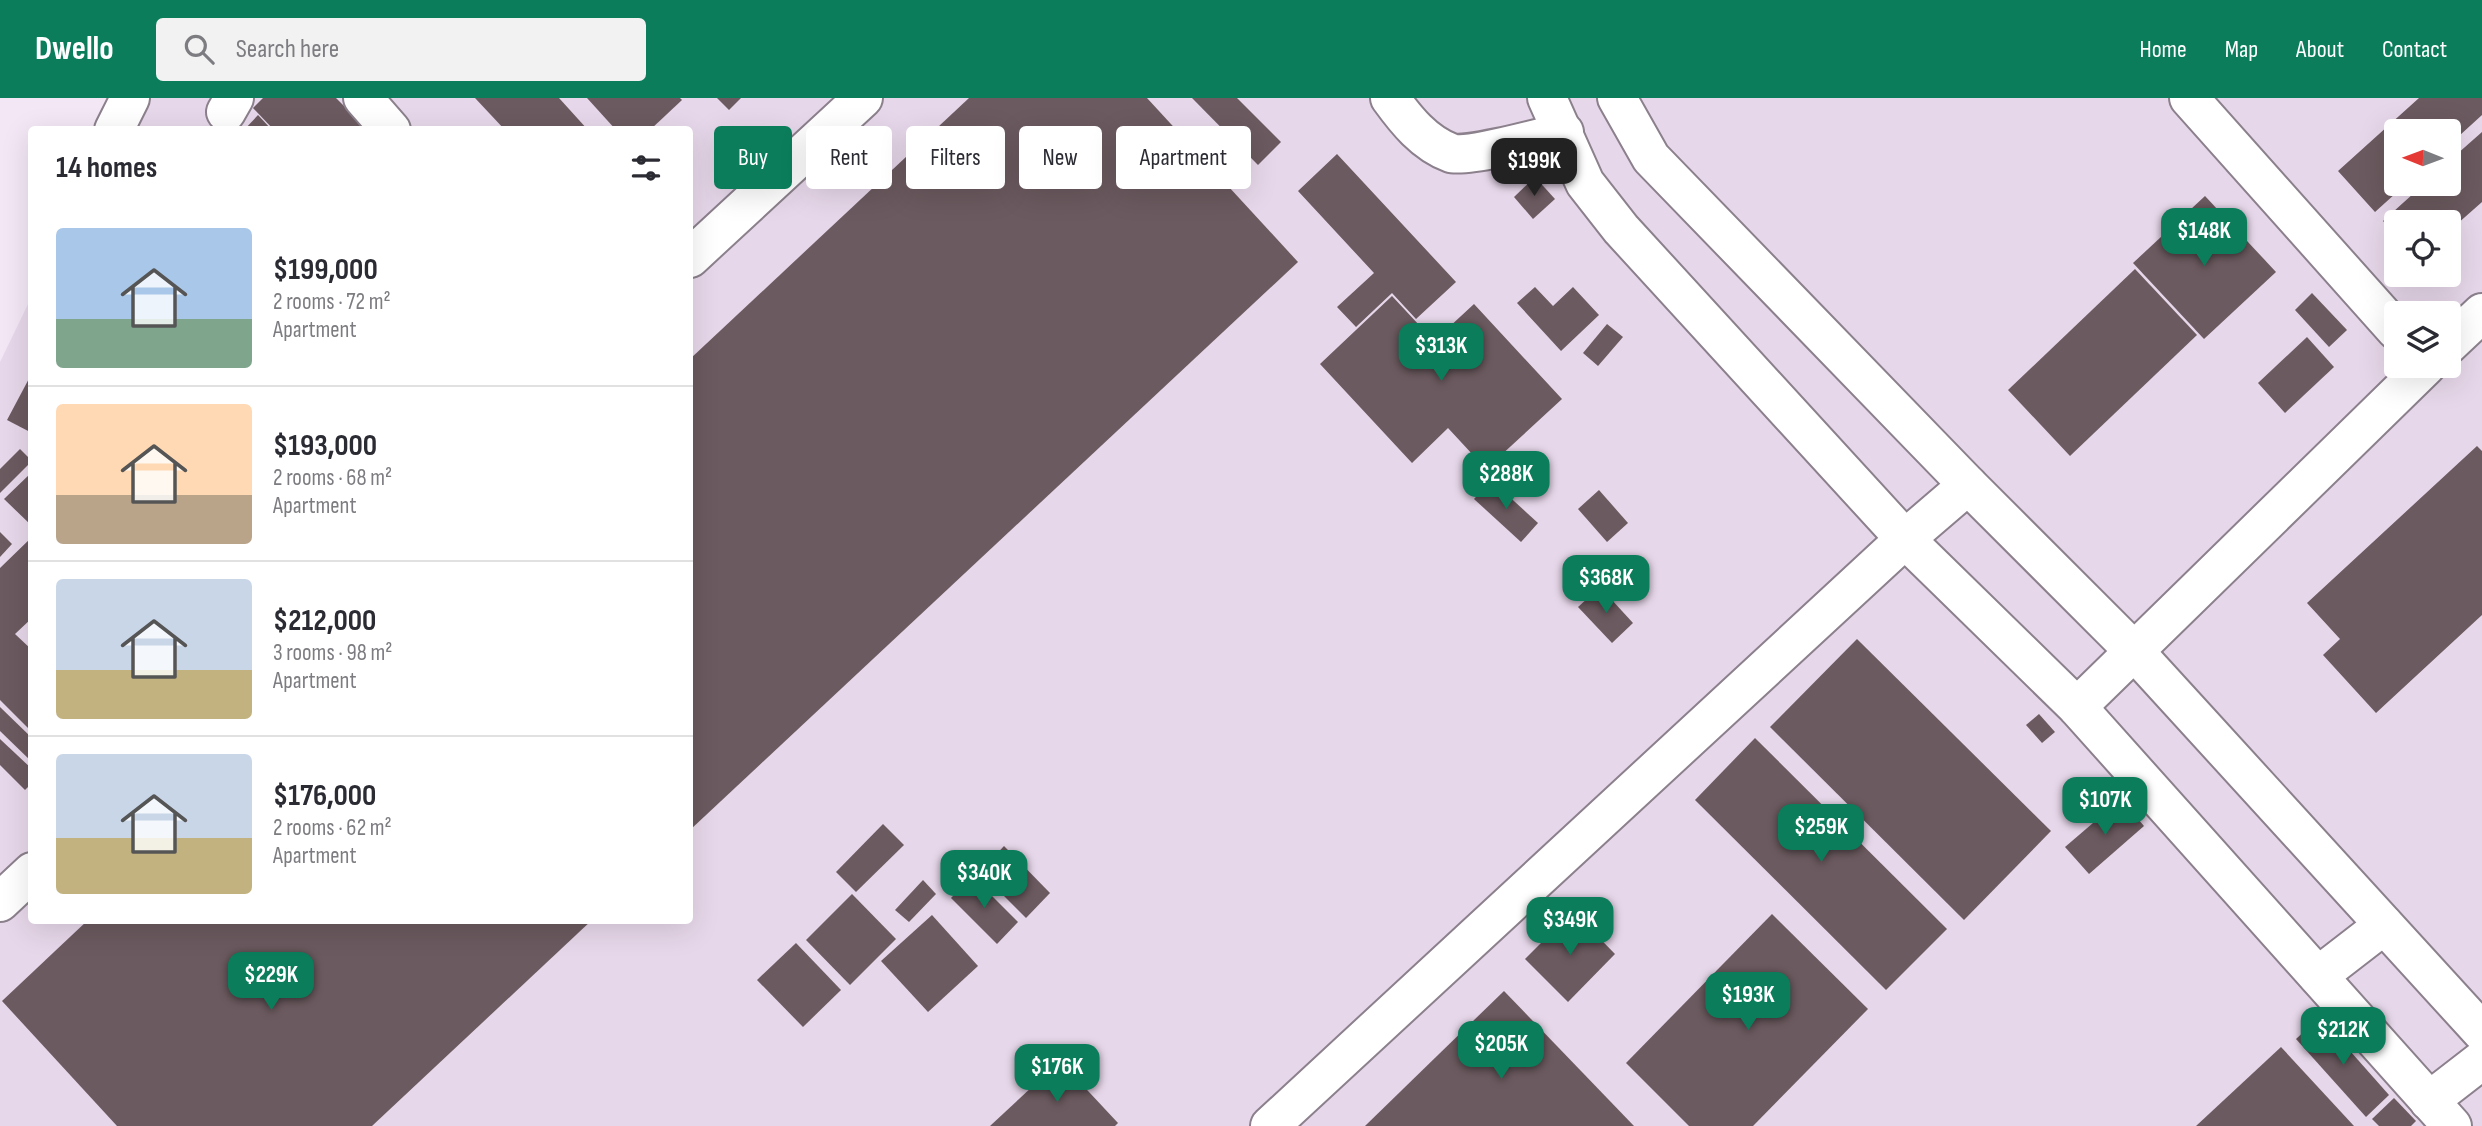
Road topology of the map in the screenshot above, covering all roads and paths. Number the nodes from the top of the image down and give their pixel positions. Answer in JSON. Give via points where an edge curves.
{"nodes":[{"id":1,"x":130,"y":98,"type":"edge"},
{"id":2,"x":362,"y":98,"type":"edge"},
{"id":3,"x":863,"y":98,"type":"edge"},
{"id":4,"x":1390,"y":98,"type":"edge"},
{"id":5,"x":1547,"y":98,"type":"edge"},
{"id":6,"x":1617,"y":98,"type":"edge"},
{"id":7,"x":2189,"y":98,"type":"edge"},
{"id":8,"x":116,"y":126,"type":"edge"},
{"id":9,"x":387,"y":126,"type":"edge"},
{"id":10,"x":1564,"y":132,"type":"junction"},
{"id":11,"x":693,"y":255,"type":"edge"},
{"id":12,"x":2482,"y":313,"type":"edge"},
{"id":13,"x":2384,"y":317,"type":"edge"},
{"id":14,"x":2461,"y":333,"type":"edge"},
{"id":15,"x":2415,"y":378,"type":"edge"},
{"id":16,"x":1968,"y":485,"type":"junction"},
{"id":17,"x":1905,"y":540,"type":"junction"},
{"id":18,"x":2135,"y":652,"type":"junction"},
{"id":19,"x":2077,"y":707,"type":"junction"},
{"id":20,"x":28,"y":876,"type":"edge"},
{"id":21,"x":0,"y":902,"type":"edge"},
{"id":22,"x":2384,"y":925,"type":"junction"},
{"id":23,"x":2318,"y":976,"type":"junction"},
{"id":24,"x":2482,"y":1032,"type":"edge"},
{"id":25,"x":2482,"y":1060,"type":"edge"},
{"id":26,"x":2441,"y":1113,"type":"edge"},
{"id":27,"x":1270,"y":1126,"type":"edge"}],
"edges":[{"from":1,"to":8,"type":"lane"},
{"from":2,"to":9,"type":"lane"},
{"from":3,"to":11,"type":"lane"},
{"from":4,"to":10,"type":"lane","via":[[1419,134],[1452,154]]},
{"from":5,"to":10,"type":"lane"},
{"from":6,"to":16,"type":"lane","via":[[1659,167]]},
{"from":7,"to":13,"type":"lane"},
{"from":10,"to":17,"type":"lane","via":[[1585,183],[1621,229]]},
{"from":12,"to":14,"type":"lane"},
{"from":15,"to":18,"type":"lane"},
{"from":16,"to":17,"type":"lane"},
{"from":16,"to":18,"type":"lane"},
{"from":17,"to":19,"type":"lane"},
{"from":17,"to":27,"type":"lane"},
{"from":18,"to":19,"type":"lane"},
{"from":18,"to":22,"type":"lane"},
{"from":19,"to":23,"type":"lane"},
{"from":20,"to":21,"type":"lane"},
{"from":22,"to":23,"type":"lane"},
{"from":22,"to":24,"type":"lane"},
{"from":23,"to":26,"type":"lane"},
{"from":25,"to":26,"type":"lane"}]}
